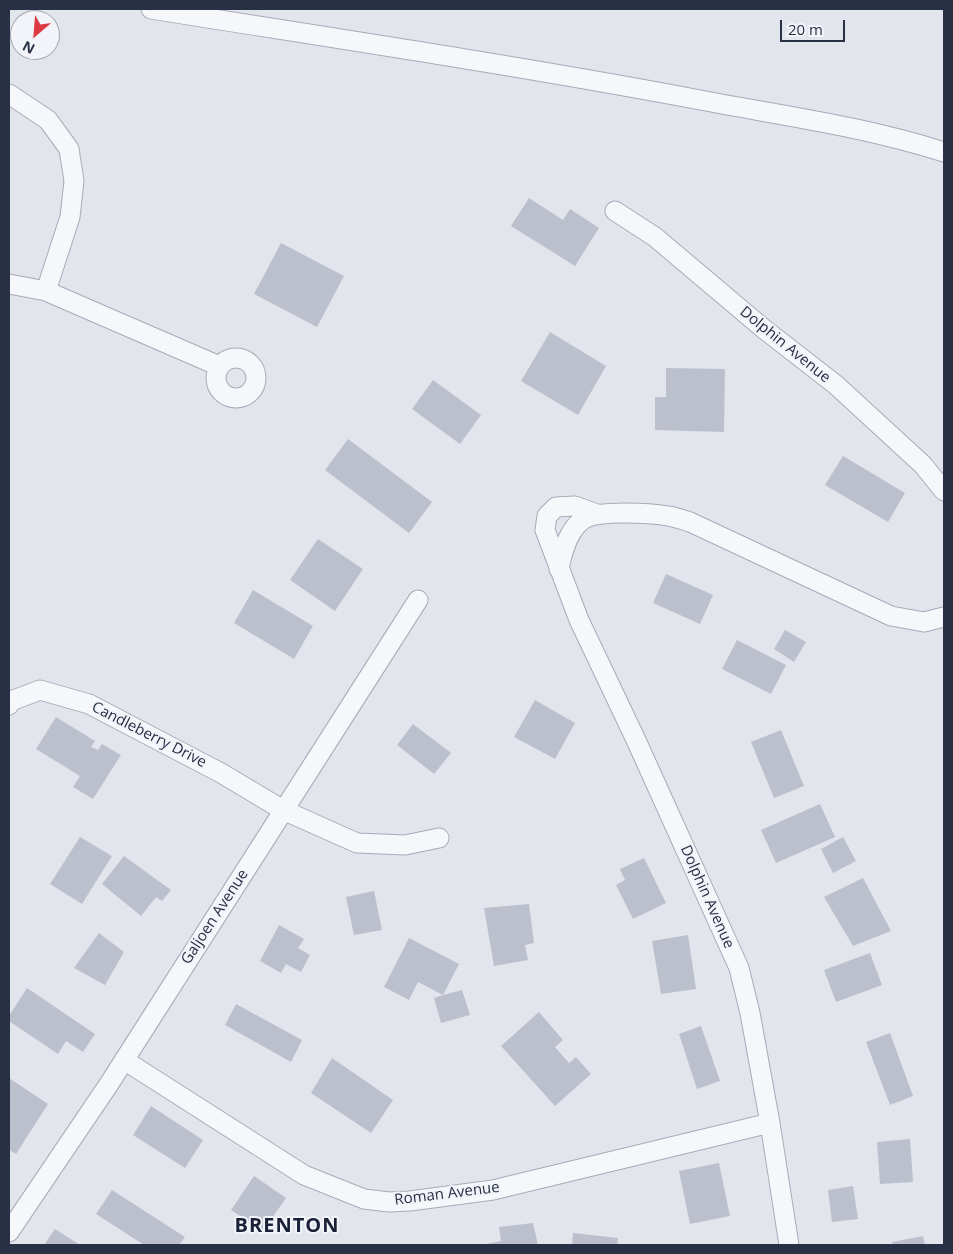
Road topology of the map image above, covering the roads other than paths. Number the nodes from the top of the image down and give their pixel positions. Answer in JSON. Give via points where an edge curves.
{"nodes":[{"id":1,"x":151,"y":9,"type":"edge"},
{"id":2,"x":9,"y":94,"type":"edge"},
{"id":3,"x":944,"y":152,"type":"edge"},
{"id":4,"x":615,"y":211,"type":"dead end"},
{"id":5,"x":9,"y":284,"type":"edge"},
{"id":6,"x":46,"y":291,"type":"junction"},
{"id":7,"x":219,"y":366,"type":"dead end"},
{"id":8,"x":944,"y":490,"type":"edge"},
{"id":9,"x":596,"y":514,"type":"junction"},
{"id":10,"x":560,"y":570,"type":"junction"},
{"id":11,"x":418,"y":600,"type":"dead end"},
{"id":12,"x":944,"y":617,"type":"edge"},
{"id":13,"x":9,"y":705,"type":"edge"},
{"id":14,"x":283,"y":810,"type":"junction"},
{"id":15,"x":439,"y":838,"type":"dead end"},
{"id":16,"x":124,"y":1060,"type":"junction"},
{"id":17,"x":770,"y":1123,"type":"junction"},
{"id":18,"x":9,"y":1232,"type":"edge"},
{"id":19,"x":789,"y":1245,"type":"edge"}],
"edges":[{"from":1,"to":3,"type":"street","via":[[582,78],[778,114]]},
{"from":2,"to":6,"type":"street","via":[[48,120],[69,149],[74,181],[70,216]]},
{"from":4,"to":8,"type":"street","name":"Dolphin Avenue","via":[[655,237],[836,385],[923,465]]},
{"from":5,"to":6,"type":"street"},
{"from":6,"to":7,"type":"street"},
{"from":9,"to":10,"type":"street","via":[[583,519],[572,533],[564,549]]},
{"from":9,"to":10,"type":"street","name":"Dolphin Avenue","via":[[575,506],[564,506],[556,507],[547,516],[545,530]]},
{"from":9,"to":12,"type":"street","name":"Dolphin Avenue","via":[[642,513],[690,522],[891,616],[924,622]]},
{"from":10,"to":17,"type":"street","name":"Dolphin Avenue","via":[[579,620],[739,968]]},
{"from":11,"to":14,"type":"street","name":"Galjoen Avenue"},
{"from":13,"to":14,"type":"street","name":"Candleberry Drive","via":[[11,701],[40,690],[89,704],[221,772]]},
{"from":14,"to":15,"type":"street","name":"Candleberry Drive","via":[[357,843],[405,845]]},
{"from":14,"to":16,"type":"street","name":"Galjoen Avenue"},
{"from":16,"to":17,"type":"street","name":"Roman Avenue","via":[[304,1175],[364,1199],[390,1202],[493,1190]]},
{"from":16,"to":18,"type":"street","name":"Galjoen Avenue"},
{"from":17,"to":19,"type":"street","name":"Dolphin Avenue"}]}
